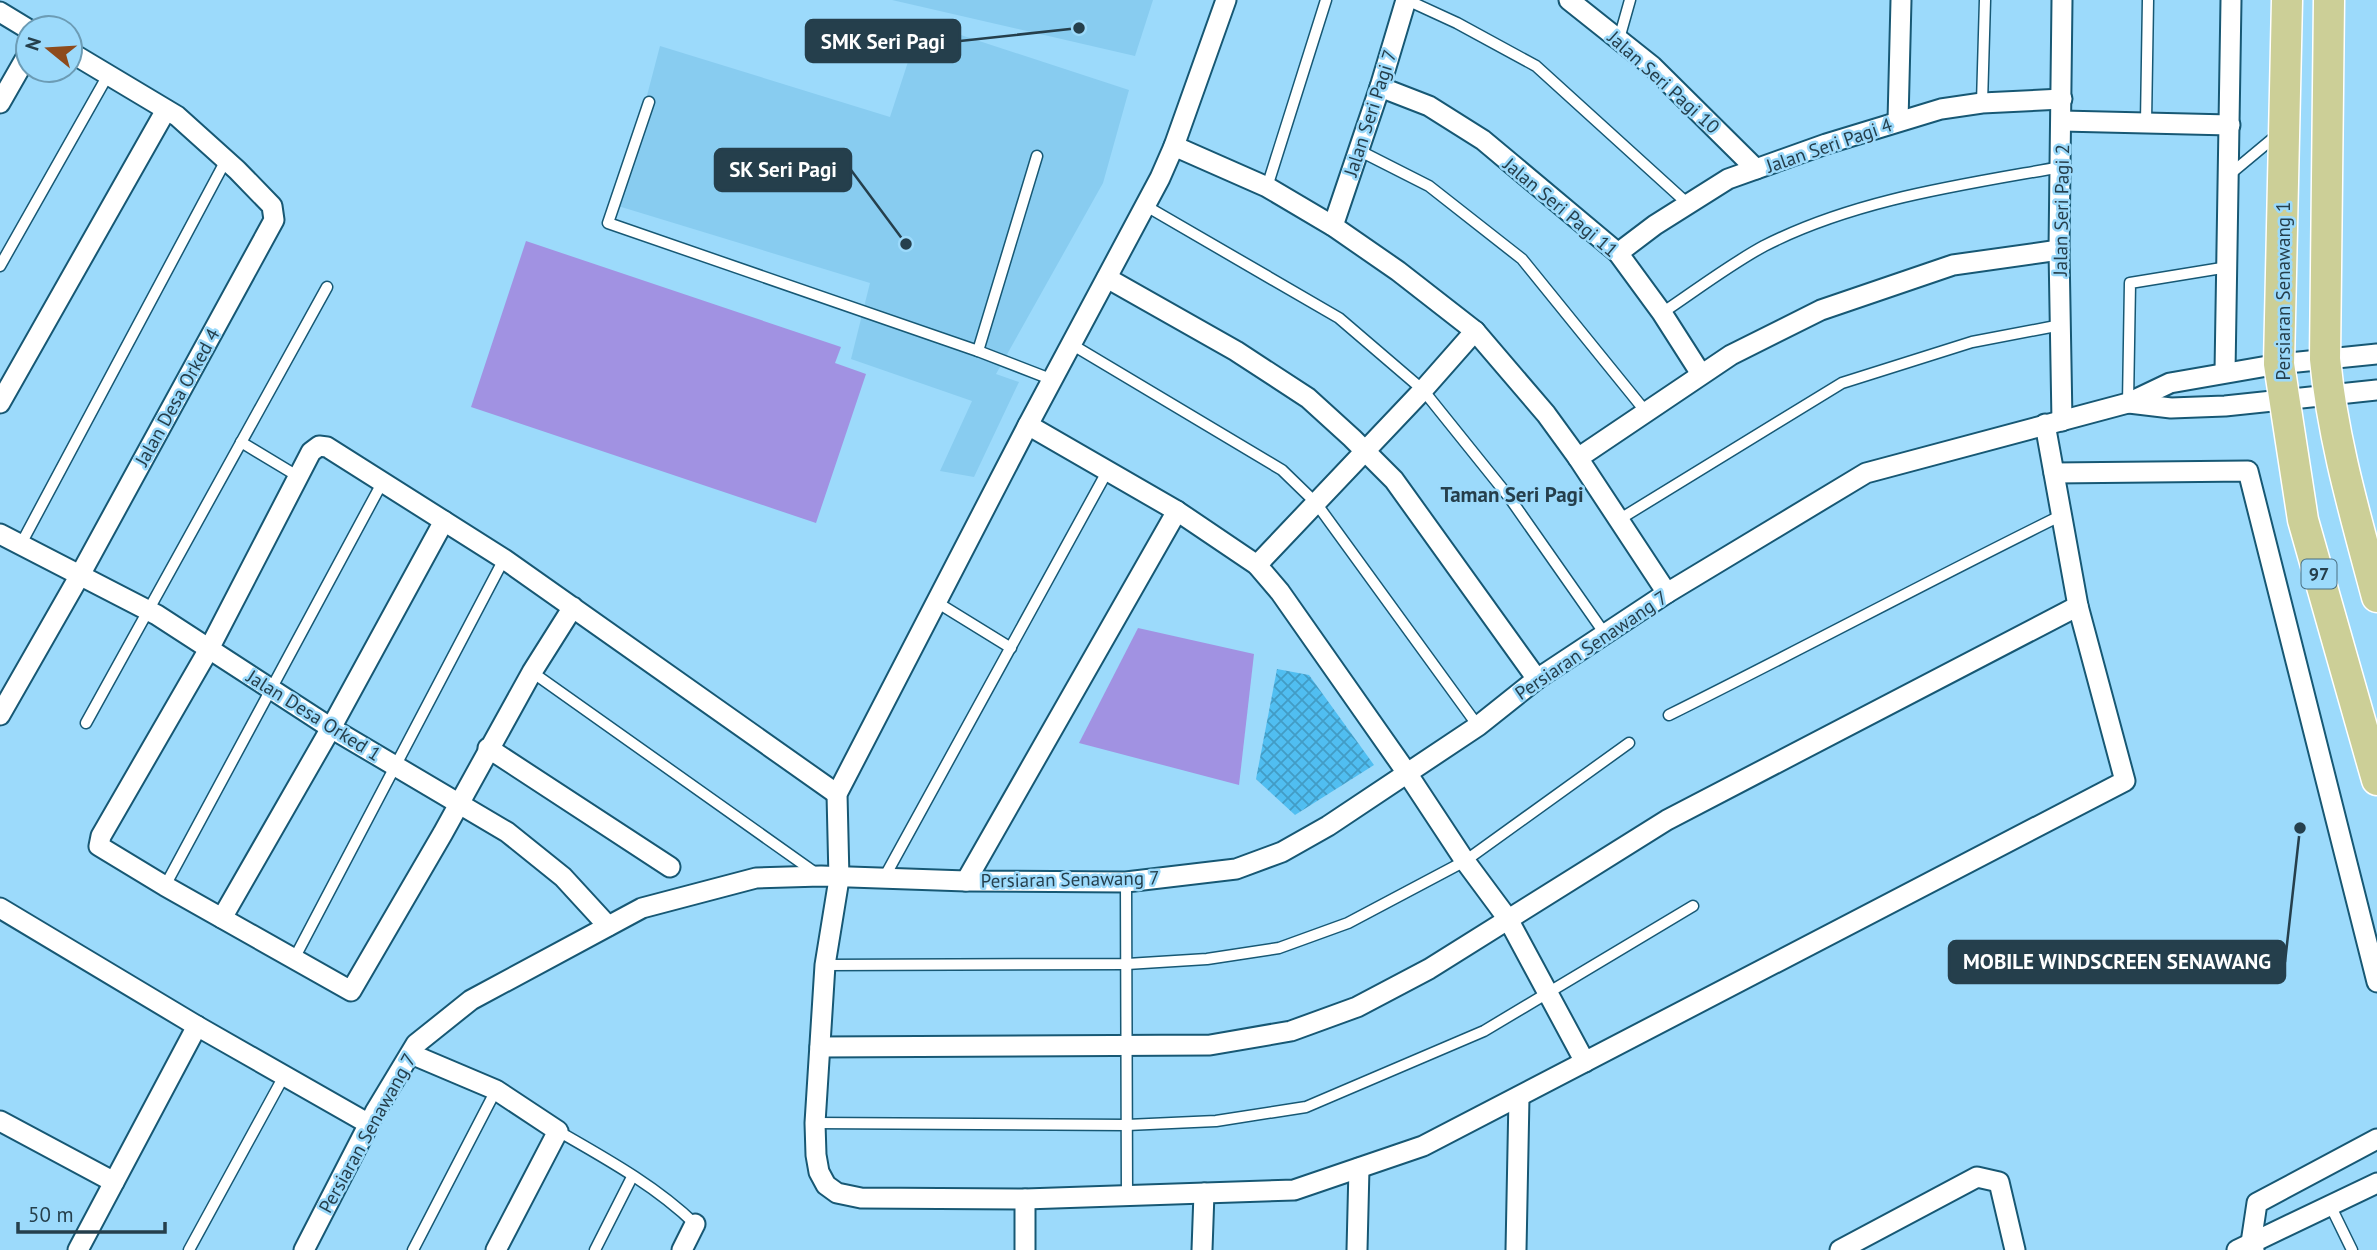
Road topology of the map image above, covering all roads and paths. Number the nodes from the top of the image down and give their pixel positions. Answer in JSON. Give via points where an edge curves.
{"nodes":[{"id":1,"x":1226,"y":0,"type":"edge"},
{"id":2,"x":1326,"y":0,"type":"edge"},
{"id":3,"x":1406,"y":0,"type":"edge"},
{"id":4,"x":1630,"y":0,"type":"edge"},
{"id":5,"x":1901,"y":0,"type":"edge"},
{"id":6,"x":1985,"y":0,"type":"edge"},
{"id":7,"x":2062,"y":0,"type":"edge"},
{"id":8,"x":2148,"y":0,"type":"edge"},
{"id":9,"x":2231,"y":0,"type":"edge"},
{"id":10,"x":2287,"y":0,"type":"edge"},
{"id":11,"x":2329,"y":0,"type":"edge"},
{"id":12,"x":1572,"y":1,"type":"edge"},
{"id":13,"x":1619,"y":39,"type":"junction"},
{"id":14,"x":84,"y":60,"type":"edge"},
{"id":15,"x":108,"y":75,"type":"junction"},
{"id":16,"x":14,"y":78,"type":"edge"},
{"id":17,"x":1380,"y":87,"type":"junction"},
{"id":18,"x":2062,"y":99,"type":"junction"},
{"id":19,"x":649,"y":102,"type":"dead end"},
{"id":20,"x":0,"y":103,"type":"edge"},
{"id":21,"x":1982,"y":103,"type":"junction"},
{"id":22,"x":166,"y":110,"type":"junction"},
{"id":23,"x":1898,"y":121,"type":"junction"},
{"id":24,"x":2062,"y":121,"type":"junction"},
{"id":25,"x":2146,"y":122,"type":"junction"},
{"id":26,"x":2230,"y":125,"type":"junction"},
{"id":27,"x":2285,"y":128,"type":"junction"},
{"id":28,"x":1174,"y":146,"type":"junction"},
{"id":29,"x":1358,"y":150,"type":"junction"},
{"id":30,"x":1037,"y":156,"type":"dead end"},
{"id":31,"x":226,"y":160,"type":"junction"},
{"id":32,"x":2062,"y":167,"type":"junction"},
{"id":33,"x":1756,"y":169,"type":"junction"},
{"id":34,"x":2229,"y":175,"type":"junction"},
{"id":35,"x":1267,"y":187,"type":"junction"},
{"id":36,"x":1688,"y":204,"type":"junction"},
{"id":37,"x":1146,"y":206,"type":"junction"},
{"id":38,"x":1334,"y":226,"type":"junction"},
{"id":39,"x":2059,"y":250,"type":"junction"},
{"id":40,"x":1618,"y":253,"type":"junction"},
{"id":41,"x":0,"y":266,"type":"edge"},
{"id":42,"x":2228,"y":267,"type":"junction"},
{"id":43,"x":1107,"y":278,"type":"junction"},
{"id":44,"x":327,"y":288,"type":"dead end"},
{"id":45,"x":1662,"y":313,"type":"junction"},
{"id":46,"x":2061,"y":325,"type":"junction"},
{"id":47,"x":1475,"y":331,"type":"junction"},
{"id":48,"x":1071,"y":344,"type":"junction"},
{"id":49,"x":978,"y":351,"type":"junction"},
{"id":50,"x":2377,"y":354,"type":"edge"},
{"id":51,"x":2325,"y":359,"type":"junction"},
{"id":52,"x":2279,"y":364,"type":"junction"},
{"id":53,"x":2225,"y":372,"type":"junction"},
{"id":54,"x":1701,"y":374,"type":"junction"},
{"id":55,"x":1053,"y":380,"type":"junction"},
{"id":56,"x":1423,"y":390,"type":"junction"},
{"id":57,"x":2377,"y":390,"type":"edge"},
{"id":58,"x":2328,"y":395,"type":"junction"},
{"id":59,"x":2284,"y":401,"type":"junction"},
{"id":60,"x":0,"y":403,"type":"edge"},
{"id":61,"x":2128,"y":403,"type":"junction"},
{"id":62,"x":1646,"y":412,"type":"junction"},
{"id":63,"x":2053,"y":422,"type":"junction"},
{"id":64,"x":1028,"y":425,"type":"junction"},
{"id":65,"x":241,"y":442,"type":"junction"},
{"id":66,"x":1365,"y":451,"type":"junction"},
{"id":67,"x":1578,"y":458,"type":"junction"},
{"id":68,"x":1108,"y":470,"type":"junction"},
{"id":69,"x":2054,"y":473,"type":"junction"},
{"id":70,"x":299,"y":477,"type":"junction"},
{"id":71,"x":382,"y":483,"type":"junction"},
{"id":72,"x":1315,"y":503,"type":"junction"},
{"id":73,"x":1177,"y":511,"type":"junction"},
{"id":74,"x":2062,"y":515,"type":"junction"},
{"id":75,"x":1620,"y":519,"type":"junction"},
{"id":76,"x":444,"y":521,"type":"junction"},
{"id":77,"x":0,"y":534,"type":"edge"},
{"id":78,"x":21,"y":544,"type":"junction"},
{"id":79,"x":504,"y":559,"type":"junction"},
{"id":80,"x":1257,"y":565,"type":"junction"},
{"id":81,"x":80,"y":575,"type":"junction"},
{"id":82,"x":1667,"y":593,"type":"junction"},
{"id":83,"x":2377,"y":597,"type":"edge"},
{"id":84,"x":938,"y":603,"type":"junction"},
{"id":85,"x":2078,"y":606,"type":"junction"},
{"id":86,"x":573,"y":607,"type":"junction"},
{"id":87,"x":148,"y":610,"type":"junction"},
{"id":88,"x":1605,"y":634,"type":"junction"},
{"id":89,"x":1011,"y":648,"type":"junction"},
{"id":90,"x":209,"y":649,"type":"junction"},
{"id":91,"x":532,"y":672,"type":"junction"},
{"id":92,"x":1538,"y":679,"type":"junction"},
{"id":93,"x":270,"y":688,"type":"junction"},
{"id":94,"x":1,"y":712,"type":"edge"},
{"id":95,"x":1669,"y":715,"type":"dead end"},
{"id":96,"x":86,"y":723,"type":"dead end"},
{"id":97,"x":1478,"y":726,"type":"junction"},
{"id":98,"x":331,"y":728,"type":"junction"},
{"id":99,"x":1629,"y":743,"type":"dead end"},
{"id":100,"x":488,"y":748,"type":"junction"},
{"id":101,"x":394,"y":765,"type":"junction"},
{"id":102,"x":1408,"y":773,"type":"junction"},
{"id":103,"x":2377,"y":780,"type":"edge"},
{"id":104,"x":836,"y":794,"type":"junction"},
{"id":105,"x":459,"y":804,"type":"junction"},
{"id":106,"x":1465,"y":861,"type":"junction"},
{"id":107,"x":670,"y":867,"type":"dead end"},
{"id":108,"x":830,"y":877,"type":"junction"},
{"id":109,"x":883,"y":879,"type":"junction"},
{"id":110,"x":966,"y":881,"type":"junction"},
{"id":111,"x":1126,"y":882,"type":"junction"},
{"id":112,"x":165,"y":886,"type":"junction"},
{"id":113,"x":1693,"y":906,"type":"dead end"},
{"id":114,"x":0,"y":908,"type":"edge"},
{"id":115,"x":222,"y":918,"type":"junction"},
{"id":116,"x":1508,"y":919,"type":"junction"},
{"id":117,"x":608,"y":926,"type":"junction"},
{"id":118,"x":294,"y":959,"type":"junction"},
{"id":119,"x":1127,"y":964,"type":"junction"},
{"id":120,"x":825,"y":965,"type":"junction"},
{"id":121,"x":2377,"y":982,"type":"edge"},
{"id":122,"x":1548,"y":992,"type":"junction"},
{"id":123,"x":197,"y":1026,"type":"junction"},
{"id":124,"x":1127,"y":1046,"type":"junction"},
{"id":125,"x":820,"y":1047,"type":"junction"},
{"id":126,"x":411,"y":1054,"type":"junction"},
{"id":127,"x":1586,"y":1062,"type":"junction"},
{"id":128,"x":284,"y":1076,"type":"junction"},
{"id":129,"x":496,"y":1090,"type":"junction"},
{"id":130,"x":1519,"y":1097,"type":"junction"},
{"id":131,"x":0,"y":1121,"type":"edge"},
{"id":132,"x":815,"y":1123,"type":"junction"},
{"id":133,"x":369,"y":1124,"type":"junction"},
{"id":134,"x":1127,"y":1125,"type":"junction"},
{"id":135,"x":558,"y":1131,"type":"junction"},
{"id":136,"x":2377,"y":1139,"type":"edge"},
{"id":137,"x":1359,"y":1168,"type":"junction"},
{"id":138,"x":632,"y":1177,"type":"junction"},
{"id":139,"x":114,"y":1182,"type":"junction"},
{"id":140,"x":2377,"y":1183,"type":"edge"},
{"id":141,"x":1204,"y":1193,"type":"junction"},
{"id":142,"x":1127,"y":1195,"type":"junction"},
{"id":143,"x":1025,"y":1199,"type":"junction"},
{"id":144,"x":2330,"y":1205,"type":"junction"},
{"id":145,"x":695,"y":1224,"type":"joint"},
{"id":146,"x":2248,"y":1248,"type":"edge"},
{"id":147,"x":78,"y":1250,"type":"edge"},
{"id":148,"x":189,"y":1250,"type":"edge"},
{"id":149,"x":304,"y":1250,"type":"edge"},
{"id":150,"x":413,"y":1250,"type":"edge"},
{"id":151,"x":496,"y":1250,"type":"edge"},
{"id":152,"x":595,"y":1250,"type":"edge"},
{"id":153,"x":682,"y":1250,"type":"edge"},
{"id":154,"x":1025,"y":1250,"type":"edge"},
{"id":155,"x":1202,"y":1250,"type":"edge"},
{"id":156,"x":1357,"y":1250,"type":"edge"},
{"id":157,"x":1516,"y":1250,"type":"edge"},
{"id":158,"x":1840,"y":1250,"type":"edge"},
{"id":159,"x":2015,"y":1250,"type":"edge"},
{"id":160,"x":2352,"y":1250,"type":"edge"}],
"edges":[{"from":1,"to":28,"type":"street"},
{"from":2,"to":35,"type":"lane"},
{"from":3,"to":17,"type":"street","name":"Jalan Seri Pagi 7"},
{"from":3,"to":36,"type":"lane","via":[[1536,66]]},
{"from":4,"to":13,"type":"lane"},
{"from":5,"to":23,"type":"street"},
{"from":6,"to":21,"type":"lane"},
{"from":7,"to":18,"type":"street","name":"Jalan Seri Pagi 2"},
{"from":8,"to":25,"type":"lane"},
{"from":9,"to":26,"type":"street"},
{"from":10,"to":27,"type":"main road","name":"Persiaran Senawang 1","number":"97"},
{"from":11,"to":51,"type":"main road"},
{"from":12,"to":13,"type":"street","name":"Jalan Seri Pagi 10"},
{"from":13,"to":33,"type":"street","name":"Jalan Seri Pagi 10"},
{"from":14,"to":15,"type":"street"},
{"from":15,"to":22,"type":"street"},
{"from":15,"to":41,"type":"lane"},
{"from":16,"to":20,"type":"street"},
{"from":17,"to":29,"type":"street","name":"Jalan Seri Pagi 7"},
{"from":17,"to":40,"type":"street","name":"Jalan Seri Pagi 11","via":[[1429,106],[1483,140]]},
{"from":18,"to":21,"type":"street","name":"Jalan Seri Pagi 4"},
{"from":18,"to":24,"type":"street","name":"Jalan Seri Pagi 2"},
{"from":19,"to":49,"type":"lane","via":[[608,223]]},
{"from":21,"to":23,"type":"street","name":"Jalan Seri Pagi 4"},
{"from":22,"to":31,"type":"street"},
{"from":22,"to":60,"type":"street"},
{"from":23,"to":33,"type":"street","name":"Jalan Seri Pagi 4"},
{"from":24,"to":25,"type":"street"},
{"from":24,"to":32,"type":"street","name":"Jalan Seri Pagi 2"},
{"from":25,"to":26,"type":"street"},
{"from":26,"to":34,"type":"street"},
{"from":27,"to":34,"type":"lane"},
{"from":27,"to":52,"type":"main road","name":"Persiaran Senawang 1","number":"97"},
{"from":28,"to":35,"type":"street"},
{"from":28,"to":37,"type":"street"},
{"from":29,"to":38,"type":"street","name":"Jalan Seri Pagi 7"},
{"from":29,"to":62,"type":"lane","via":[[1429,186],[1522,258]]},
{"from":30,"to":49,"type":"lane"},
{"from":31,"to":78,"type":"lane"},
{"from":31,"to":81,"type":"street","name":"Jalan Desa Orked 4","via":[[272,205],[274,220]]},
{"from":32,"to":39,"type":"street","name":"Jalan Seri Pagi 2"},
{"from":32,"to":45,"type":"lane","via":[[1920,192],[1822,222],[1763,247]]},
{"from":33,"to":36,"type":"street","name":"Jalan Seri Pagi 4","via":[[1728,179]]},
{"from":34,"to":42,"type":"street"},
{"from":35,"to":38,"type":"street"},
{"from":36,"to":40,"type":"street","name":"Jalan Seri Pagi 4"},
{"from":37,"to":43,"type":"street"},
{"from":37,"to":56,"type":"lane","via":[[1339,318]]},
{"from":38,"to":47,"type":"street"},
{"from":39,"to":46,"type":"street","name":"Jalan Seri Pagi 2"},
{"from":39,"to":54,"type":"street","via":[[1953,265],[1834,306]]},
{"from":40,"to":45,"type":"street","name":"Jalan Seri Pagi 11"},
{"from":42,"to":53,"type":"street"},
{"from":42,"to":61,"type":"lane","via":[[2130,283]]},
{"from":43,"to":48,"type":"street"},
{"from":43,"to":66,"type":"street","via":[[1308,398]]},
{"from":44,"to":65,"type":"lane"},
{"from":45,"to":54,"type":"street","name":"Jalan Seri Pagi 11"},
{"from":46,"to":63,"type":"street","name":"Jalan Seri Pagi 2"},
{"from":46,"to":75,"type":"lane","via":[[1972,342],[1842,383]]},
{"from":47,"to":56,"type":"street"},
{"from":47,"to":67,"type":"street"},
{"from":48,"to":55,"type":"street"},
{"from":48,"to":72,"type":"lane","via":[[1282,470]]},
{"from":49,"to":55,"type":"lane"},
{"from":50,"to":51,"type":"street"},
{"from":51,"to":52,"type":"street"},
{"from":51,"to":58,"type":"main road"},
{"from":52,"to":53,"type":"street"},
{"from":52,"to":59,"type":"main road","name":"Persiaran Senawang 1","number":"97"},
{"from":53,"to":61,"type":"street","via":[[2170,383]]},
{"from":54,"to":62,"type":"street"},
{"from":55,"to":64,"type":"street"},
{"from":56,"to":66,"type":"street"},
{"from":56,"to":88,"type":"lane","via":[[1508,496]]},
{"from":57,"to":58,"type":"street"},
{"from":58,"to":59,"type":"street"},
{"from":58,"to":83,"type":"main road","via":[[2343,472]]},
{"from":59,"to":61,"type":"street","via":[[2172,408]]},
{"from":59,"to":103,"type":"main road","name":"Persiaran Senawang 1","number":"97","via":[[2304,520]]},
{"from":61,"to":63,"type":"street","name":"Persiaran Senawang 7"},
{"from":62,"to":67,"type":"street"},
{"from":63,"to":69,"type":"street","name":"Jalan Seri Pagi 2"},
{"from":63,"to":82,"type":"street","name":"Persiaran Senawang 7","via":[[1866,474]]},
{"from":64,"to":68,"type":"street"},
{"from":64,"to":84,"type":"street"},
{"from":65,"to":70,"type":"lane"},
{"from":65,"to":87,"type":"lane"},
{"from":66,"to":72,"type":"street"},
{"from":66,"to":92,"type":"street","via":[[1394,480]]},
{"from":67,"to":75,"type":"street"},
{"from":68,"to":73,"type":"street"},
{"from":68,"to":89,"type":"lane"},
{"from":69,"to":74,"type":"street","name":"Jalan Seri Pagi 2"},
{"from":69,"to":121,"type":"street","via":[[2248,471]]},
{"from":70,"to":71,"type":"street","via":[[319,446]]},
{"from":70,"to":90,"type":"street"},
{"from":71,"to":76,"type":"street"},
{"from":71,"to":93,"type":"lane"},
{"from":72,"to":80,"type":"street"},
{"from":72,"to":97,"type":"lane"},
{"from":73,"to":80,"type":"street"},
{"from":73,"to":110,"type":"street"},
{"from":74,"to":85,"type":"street","name":"Jalan Seri Pagi 2"},
{"from":74,"to":95,"type":"lane"},
{"from":75,"to":82,"type":"street"},
{"from":76,"to":79,"type":"street"},
{"from":76,"to":98,"type":"street"},
{"from":77,"to":78,"type":"street","name":"Jalan Desa Orked 1"},
{"from":78,"to":81,"type":"street","name":"Jalan Desa Orked 1"},
{"from":79,"to":86,"type":"street"},
{"from":79,"to":101,"type":"lane"},
{"from":80,"to":102,"type":"street"},
{"from":81,"to":87,"type":"street","name":"Jalan Desa Orked 1"},
{"from":81,"to":94,"type":"street","name":"Jalan Desa Orked 4"},
{"from":82,"to":88,"type":"street","name":"Persiaran Senawang 7"},
{"from":84,"to":89,"type":"lane"},
{"from":84,"to":104,"type":"street"},
{"from":85,"to":116,"type":"street","via":[[1667,820]]},
{"from":85,"to":127,"type":"street","name":"Jalan Seri Pagi 2","via":[[2125,781]]},
{"from":86,"to":91,"type":"street"},
{"from":86,"to":104,"type":"street"},
{"from":87,"to":90,"type":"street","name":"Jalan Desa Orked 1"},
{"from":87,"to":96,"type":"lane"},
{"from":88,"to":92,"type":"street","name":"Persiaran Senawang 7"},
{"from":89,"to":109,"type":"lane"},
{"from":90,"to":93,"type":"street","name":"Jalan Desa Orked 1"},
{"from":90,"to":112,"type":"street","via":[[101,836],[100,846],[107,852]]},
{"from":91,"to":100,"type":"street"},
{"from":91,"to":108,"type":"lane"},
{"from":92,"to":97,"type":"street","name":"Persiaran Senawang 7"},
{"from":93,"to":98,"type":"street","name":"Jalan Desa Orked 1"},
{"from":93,"to":112,"type":"lane"},
{"from":97,"to":102,"type":"street","name":"Persiaran Senawang 7"},
{"from":98,"to":101,"type":"street","name":"Jalan Desa Orked 1"},
{"from":98,"to":115,"type":"street"},
{"from":99,"to":106,"type":"lane"},
{"from":100,"to":105,"type":"street"},
{"from":100,"to":107,"type":"street"},
{"from":101,"to":105,"type":"street","name":"Jalan Desa Orked 1"},
{"from":101,"to":118,"type":"lane"},
{"from":102,"to":106,"type":"street"},
{"from":102,"to":111,"type":"street","name":"Persiaran Senawang 7","via":[[1282,852],[1236,869]]},
{"from":104,"to":108,"type":"street"},
{"from":105,"to":117,"type":"street","name":"Jalan Desa Orked 1","via":[[506,832],[563,877]]},
{"from":105,"to":118,"type":"street","via":[[351,991]]},
{"from":106,"to":116,"type":"street"},
{"from":106,"to":119,"type":"lane","via":[[1349,923],[1279,948]]},
{"from":108,"to":109,"type":"street","name":"Persiaran Senawang 7"},
{"from":108,"to":117,"type":"street","name":"Persiaran Senawang 7","via":[[756,878],[642,908]]},
{"from":108,"to":120,"type":"street"},
{"from":109,"to":110,"type":"street","name":"Persiaran Senawang 7"},
{"from":110,"to":111,"type":"street","name":"Persiaran Senawang 7"},
{"from":111,"to":119,"type":"lane"},
{"from":112,"to":115,"type":"street"},
{"from":113,"to":122,"type":"lane"},
{"from":114,"to":123,"type":"street"},
{"from":115,"to":118,"type":"street"},
{"from":116,"to":122,"type":"street"},
{"from":116,"to":124,"type":"street","via":[[1357,1007],[1291,1031],[1210,1045]]},
{"from":117,"to":126,"type":"street","name":"Persiaran Senawang 7","via":[[471,1000],[416,1044]]},
{"from":119,"to":120,"type":"lane"},
{"from":119,"to":124,"type":"lane"},
{"from":120,"to":125,"type":"street"},
{"from":122,"to":127,"type":"street"},
{"from":122,"to":134,"type":"lane","via":[[1484,1031],[1306,1107],[1216,1121]]},
{"from":123,"to":128,"type":"street"},
{"from":123,"to":139,"type":"street"},
{"from":124,"to":125,"type":"street"},
{"from":124,"to":134,"type":"lane"},
{"from":125,"to":132,"type":"street"},
{"from":126,"to":129,"type":"street"},
{"from":126,"to":133,"type":"street","name":"Persiaran Senawang 7"},
{"from":127,"to":130,"type":"street"},
{"from":128,"to":133,"type":"street"},
{"from":128,"to":148,"type":"lane"},
{"from":129,"to":135,"type":"street"},
{"from":129,"to":150,"type":"lane"},
{"from":130,"to":137,"type":"street","via":[[1423,1146]]},
{"from":130,"to":157,"type":"street"},
{"from":131,"to":139,"type":"street"},
{"from":132,"to":134,"type":"lane"},
{"from":132,"to":143,"type":"street","via":[[819,1172],[825,1185],[837,1193],[861,1198]]},
{"from":133,"to":149,"type":"street","name":"Persiaran Senawang 7"},
{"from":134,"to":142,"type":"lane"},
{"from":135,"to":138,"type":"lane"},
{"from":135,"to":151,"type":"street"},
{"from":136,"to":146,"type":"street","via":[[2258,1203]]},
{"from":137,"to":141,"type":"street","via":[[1294,1190]]},
{"from":137,"to":156,"type":"street"},
{"from":138,"to":145,"type":"lane"},
{"from":138,"to":152,"type":"lane"},
{"from":139,"to":147,"type":"street"},
{"from":140,"to":144,"type":"street"},
{"from":141,"to":142,"type":"street"},
{"from":141,"to":155,"type":"street"},
{"from":142,"to":143,"type":"street"},
{"from":143,"to":154,"type":"street"},
{"from":144,"to":146,"type":"street"},
{"from":144,"to":160,"type":"lane"},
{"from":145,"to":153,"type":"street"},
{"from":158,"to":159,"type":"street","via":[[1977,1177],[1998,1182]]}]}
